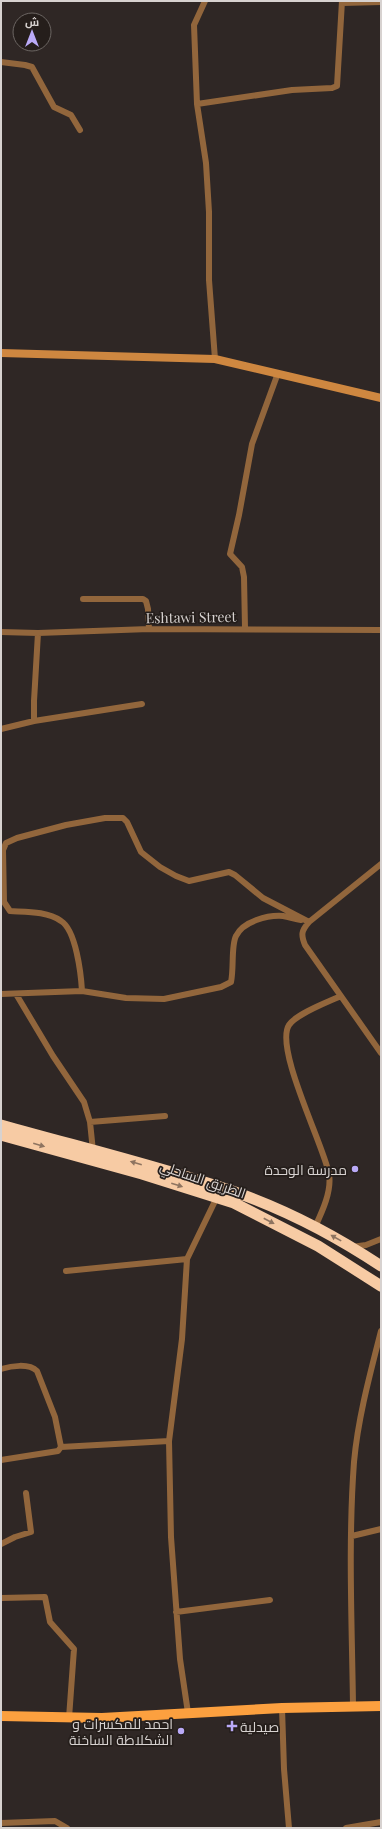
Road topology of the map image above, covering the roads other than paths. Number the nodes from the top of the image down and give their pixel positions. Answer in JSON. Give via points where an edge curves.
{"nodes":[{"id":1,"x":205,"y":1,"type":"edge"},
{"id":2,"x":342,"y":2,"type":"edge"},
{"id":3,"x":381,"y":2,"type":"edge"},
{"id":4,"x":1,"y":62,"type":"edge"},
{"id":5,"x":197,"y":104,"type":"junction"},
{"id":6,"x":80,"y":130,"type":"dead end"},
{"id":7,"x":1,"y":353,"type":"edge"},
{"id":8,"x":215,"y":359,"type":"junction"},
{"id":9,"x":278,"y":373,"type":"junction"},
{"id":10,"x":381,"y":398,"type":"edge"},
{"id":11,"x":84,"y":599,"type":"dead end"},
{"id":12,"x":245,"y":628,"type":"junction"},
{"id":13,"x":149,"y":629,"type":"junction"},
{"id":14,"x":381,"y":630,"type":"edge"},
{"id":15,"x":1,"y":632,"type":"edge"},
{"id":16,"x":38,"y":633,"type":"junction"},
{"id":17,"x":142,"y":704,"type":"dead end"},
{"id":18,"x":34,"y":721,"type":"junction"},
{"id":19,"x":1,"y":729,"type":"edge"},
{"id":20,"x":381,"y":864,"type":"edge"},
{"id":21,"x":308,"y":922,"type":"junction"},
{"id":22,"x":82,"y":991,"type":"junction"},
{"id":23,"x":1,"y":994,"type":"edge"},
{"id":24,"x":16,"y":994,"type":"junction"},
{"id":25,"x":341,"y":996,"type":"junction"},
{"id":26,"x":381,"y":1053,"type":"edge"},
{"id":27,"x":165,"y":1116,"type":"dead end"},
{"id":28,"x":90,"y":1122,"type":"junction"},
{"id":29,"x":1,"y":1125,"type":"edge"},
{"id":30,"x":1,"y":1135,"type":"edge"},
{"id":31,"x":93,"y":1151,"type":"junction"},
{"id":32,"x":217,"y":1197,"type":"junction"},
{"id":33,"x":314,"y":1227,"type":"junction"},
{"id":34,"x":381,"y":1239,"type":"edge"},
{"id":35,"x":351,"y":1247,"type":"junction"},
{"id":36,"x":188,"y":1260,"type":"junction"},
{"id":37,"x":381,"y":1266,"type":"edge"},
{"id":38,"x":66,"y":1270,"type":"dead end"},
{"id":39,"x":381,"y":1286,"type":"edge"},
{"id":40,"x":381,"y":1331,"type":"edge"},
{"id":41,"x":1,"y":1369,"type":"edge"},
{"id":42,"x":170,"y":1441,"type":"junction"},
{"id":43,"x":61,"y":1447,"type":"junction"},
{"id":44,"x":1,"y":1460,"type":"edge"},
{"id":45,"x":26,"y":1493,"type":"dead end"},
{"id":46,"x":381,"y":1529,"type":"edge"},
{"id":47,"x":352,"y":1536,"type":"junction"},
{"id":48,"x":1,"y":1544,"type":"edge"},
{"id":49,"x":1,"y":1598,"type":"edge"},
{"id":50,"x":270,"y":1600,"type":"dead end"},
{"id":51,"x":176,"y":1612,"type":"junction"},
{"id":52,"x":353,"y":1706,"type":"junction"},
{"id":53,"x":381,"y":1706,"type":"edge"},
{"id":54,"x":282,"y":1708,"type":"junction"},
{"id":55,"x":188,"y":1713,"type":"junction"},
{"id":56,"x":1,"y":1716,"type":"edge"},
{"id":57,"x":69,"y":1718,"type":"junction"},
{"id":58,"x":381,"y":1822,"type":"edge"},
{"id":59,"x":1,"y":1823,"type":"edge"},
{"id":60,"x":67,"y":1828,"type":"edge"},
{"id":61,"x":290,"y":1828,"type":"edge"},
{"id":62,"x":346,"y":1828,"type":"edge"}],
"edges":[{"from":1,"to":5,"type":"street","via":[[194,25]]},
{"from":2,"to":3,"type":"street"},
{"from":2,"to":5,"type":"street","via":[[337,86]]},
{"from":4,"to":6,"type":"street","via":[[32,67],[54,107],[71,115]]},
{"from":5,"to":8,"type":"street","via":[[209,212],[209,280]]},
{"from":7,"to":8,"type":"street"},
{"from":8,"to":9,"type":"street"},
{"from":9,"to":10,"type":"street"},
{"from":9,"to":12,"type":"street","via":[[252,444],[230,554],[242,567]]},
{"from":11,"to":13,"type":"street","via":[[143,599],[148,609]]},
{"from":12,"to":13,"type":"street","name":"Eshtawi Street"},
{"from":12,"to":14,"type":"street","name":"Eshtawi Street"},
{"from":13,"to":16,"type":"street","name":"Eshtawi Street"},
{"from":15,"to":16,"type":"street","name":"Eshtawi Street"},
{"from":16,"to":18,"type":"street"},
{"from":17,"to":18,"type":"street"},
{"from":18,"to":19,"type":"street"},
{"from":20,"to":21,"type":"street"},
{"from":21,"to":22,"type":"street","via":[[282,916],[258,920],[241,928],[235,936],[231,982],[221,987],[164,999],[126,998]]},
{"from":21,"to":22,"type":"street","via":[[264,898],[235,874],[229,872],[189,881],[176,876],[141,852],[123,818],[105,818],[66,825],[6,843],[3,850],[4,902],[10,911],[52,916],[62,921],[68,929],[79,960]]},
{"from":21,"to":25,"type":"street","via":[[302,935],[305,945]]},
{"from":22,"to":24,"type":"street"},
{"from":23,"to":24,"type":"street"},
{"from":24,"to":28,"type":"street","via":[[84,1102]]},
{"from":25,"to":26,"type":"street"},
{"from":25,"to":33,"type":"street","via":[[296,1018],[287,1029],[288,1051],[294,1072],[329,1175],[327,1195]]},
{"from":27,"to":28,"type":"street"},
{"from":28,"to":31,"type":"street"},
{"from":29,"to":31,"type":"highway","name":"الطريق الساحلي"},
{"from":30,"to":32,"type":"highway","name":"الطريق الساحلي","one_way":true},
{"from":33,"to":31,"type":"highway","name":"الطريق الساحلي","one_way":true,"via":[[236,1193]]},
{"from":32,"to":36,"type":"street"},
{"from":32,"to":39,"type":"highway","name":"الطريق الساحلي","one_way":true,"via":[[234,1203],[318,1246]]},
{"from":35,"to":33,"type":"highway","name":"الطريق الساحلي","one_way":true},
{"from":34,"to":35,"type":"street"},
{"from":35,"to":37,"type":"highway","name":"الطريق الساحلي"},
{"from":36,"to":38,"type":"street"},
{"from":36,"to":42,"type":"street"},
{"from":40,"to":47,"type":"street","via":[[363,1406],[354,1461]]},
{"from":41,"to":43,"type":"street","via":[[28,1367],[37,1371],[55,1417]]},
{"from":42,"to":43,"type":"street"},
{"from":42,"to":51,"type":"street","via":[[171,1538]]},
{"from":43,"to":44,"type":"street","via":[[58,1451]]},
{"from":45,"to":48,"type":"street","via":[[31,1532]]},
{"from":46,"to":47,"type":"street"},
{"from":47,"to":52,"type":"street"},
{"from":49,"to":57,"type":"street","via":[[44,1595],[50,1622],[74,1649]]},
{"from":50,"to":51,"type":"street"},
{"from":51,"to":55,"type":"street"},
{"from":52,"to":53,"type":"main road"},
{"from":52,"to":54,"type":"main road"},
{"from":54,"to":55,"type":"main road"},
{"from":54,"to":61,"type":"street","via":[[284,1769]]},
{"from":55,"to":57,"type":"main road"},
{"from":56,"to":57,"type":"main road"},
{"from":58,"to":62,"type":"street"},
{"from":59,"to":60,"type":"street","via":[[55,1820]]}]}
